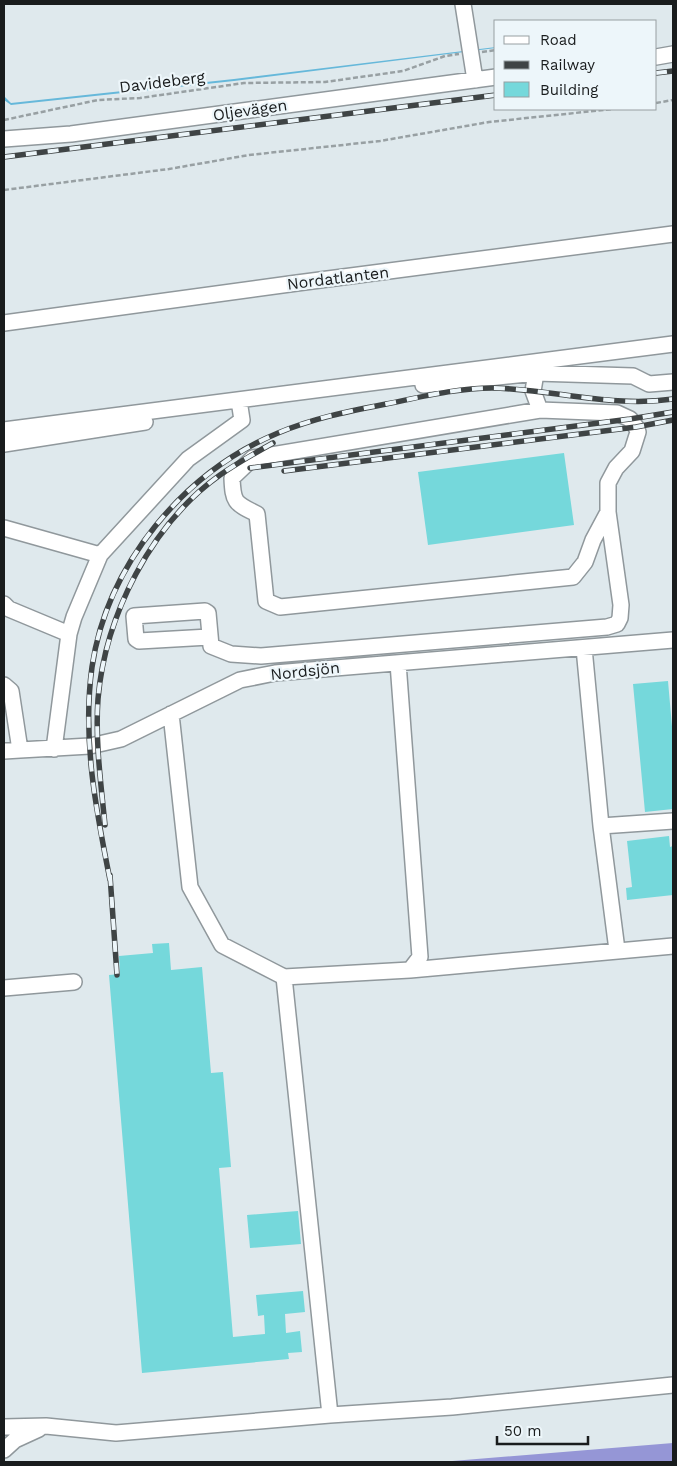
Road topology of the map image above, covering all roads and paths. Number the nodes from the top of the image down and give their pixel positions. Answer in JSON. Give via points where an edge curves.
{"nodes":[{"id":1,"x":463,"y":4,"type":"edge"},
{"id":2,"x":494,"y":50,"type":"edge"},
{"id":3,"x":470,"y":53,"type":"junction"},
{"id":4,"x":673,"y":54,"type":"edge"},
{"id":5,"x":657,"y":57,"type":"edge"},
{"id":6,"x":494,"y":77,"type":"edge"},
{"id":7,"x":475,"y":80,"type":"junction"},
{"id":8,"x":673,"y":100,"type":"edge"},
{"id":9,"x":657,"y":103,"type":"edge"},
{"id":10,"x":603,"y":110,"type":"edge"},
{"id":11,"x":4,"y":120,"type":"edge"},
{"id":12,"x":4,"y":140,"type":"edge"},
{"id":13,"x":4,"y":190,"type":"edge"},
{"id":14,"x":673,"y":234,"type":"edge"},
{"id":15,"x":4,"y":323,"type":"edge"},
{"id":16,"x":673,"y":344,"type":"edge"},
{"id":17,"x":536,"y":373,"type":"junction"},
{"id":18,"x":673,"y":382,"type":"edge"},
{"id":19,"x":240,"y":408,"type":"junction"},
{"id":20,"x":540,"y":410,"type":"junction"},
{"id":21,"x":4,"y":430,"type":"edge"},
{"id":22,"x":4,"y":444,"type":"edge"},
{"id":23,"x":608,"y":512,"type":"junction"},
{"id":24,"x":4,"y":528,"type":"edge"},
{"id":25,"x":100,"y":555,"type":"junction"},
{"id":26,"x":4,"y":604,"type":"edge"},
{"id":27,"x":69,"y":634,"type":"junction"},
{"id":28,"x":209,"y":637,"type":"junction"},
{"id":29,"x":673,"y":640,"type":"edge"},
{"id":30,"x":584,"y":648,"type":"junction"},
{"id":31,"x":398,"y":663,"type":"junction"},
{"id":32,"x":4,"y":686,"type":"edge"},
{"id":33,"x":171,"y":714,"type":"junction"},
{"id":34,"x":54,"y":749,"type":"junction"},
{"id":35,"x":20,"y":750,"type":"junction"},
{"id":36,"x":4,"y":751,"type":"edge"},
{"id":37,"x":673,"y":821,"type":"edge"},
{"id":38,"x":601,"y":826,"type":"junction"},
{"id":39,"x":673,"y":946,"type":"edge"},
{"id":40,"x":617,"y":950,"type":"junction"},
{"id":41,"x":425,"y":962,"type":"junction"},
{"id":42,"x":284,"y":977,"type":"junction"},
{"id":43,"x":74,"y":982,"type":"dead end"},
{"id":44,"x":4,"y":988,"type":"edge"},
{"id":45,"x":673,"y":1385,"type":"edge"},
{"id":46,"x":330,"y":1415,"type":"junction"},
{"id":47,"x":46,"y":1426,"type":"junction"},
{"id":48,"x":4,"y":1427,"type":"edge"},
{"id":49,"x":4,"y":1450,"type":"edge"}],
"edges":[{"from":1,"to":3,"type":"street"},
{"from":2,"to":3,"type":"path","name":"Davideberg"},
{"from":3,"to":7,"type":"street"},
{"from":3,"to":11,"type":"path","name":"Davideberg","via":[[445,56],[403,71],[325,82],[244,83],[140,98],[98,100]]},
{"from":4,"to":5,"type":"street"},
{"from":6,"to":7,"type":"street","name":"Oljevägen"},
{"from":7,"to":12,"type":"street","name":"Oljevägen","via":[[72,134]]},
{"from":8,"to":9,"type":"path"},
{"from":10,"to":13,"type":"path","via":[[489,122],[380,141],[249,155],[169,169]]},
{"from":14,"to":15,"type":"street","name":"Nordatlanten"},
{"from":16,"to":21,"type":"street"},
{"from":17,"to":18,"type":"street","via":[[633,376],[649,384]]},
{"from":17,"to":19,"type":"street"},
{"from":17,"to":20,"type":"street","via":[[533,391]]},
{"from":19,"to":22,"type":"street"},
{"from":19,"to":25,"type":"street","via":[[242,420],[188,459]]},
{"from":20,"to":23,"type":"street","via":[[617,413],[636,427],[637,438],[632,450],[608,483]]},
{"from":20,"to":23,"type":"street","via":[[254,458],[232,478],[232,495],[238,504],[257,514],[266,601],[280,607],[574,577],[585,562]]},
{"from":23,"to":28,"type":"street","via":[[621,605],[617,624],[261,656],[231,654],[211,646]]},
{"from":24,"to":25,"type":"street"},
{"from":25,"to":27,"type":"street"},
{"from":26,"to":27,"type":"street"},
{"from":27,"to":34,"type":"street"},
{"from":28,"to":28,"type":"street","via":[[139,641],[135,635],[134,616],[205,611],[208,613]]},
{"from":29,"to":30,"type":"street","name":"Nordsjön"},
{"from":30,"to":31,"type":"street","name":"Nordsjön"},
{"from":30,"to":38,"type":"street"},
{"from":31,"to":33,"type":"street","name":"Nordsjön","via":[[275,673],[240,680]]},
{"from":31,"to":41,"type":"street"},
{"from":32,"to":35,"type":"street","via":[[11,692]]},
{"from":33,"to":34,"type":"street","name":"Nordsjön","via":[[121,739],[99,745]]},
{"from":33,"to":42,"type":"street","via":[[190,887],[222,945]]},
{"from":34,"to":35,"type":"street","name":"Nordsjön"},
{"from":35,"to":36,"type":"street","name":"Nordsjön"},
{"from":37,"to":38,"type":"street"},
{"from":38,"to":40,"type":"street"},
{"from":39,"to":40,"type":"street"},
{"from":40,"to":41,"type":"street"},
{"from":41,"to":42,"type":"street","via":[[410,970]]},
{"from":42,"to":46,"type":"street"},
{"from":43,"to":44,"type":"street"},
{"from":45,"to":46,"type":"street","via":[[452,1407]]},
{"from":46,"to":47,"type":"street","via":[[116,1433]]},
{"from":47,"to":48,"type":"street"},
{"from":47,"to":49,"type":"street","via":[[15,1440]]}]}
